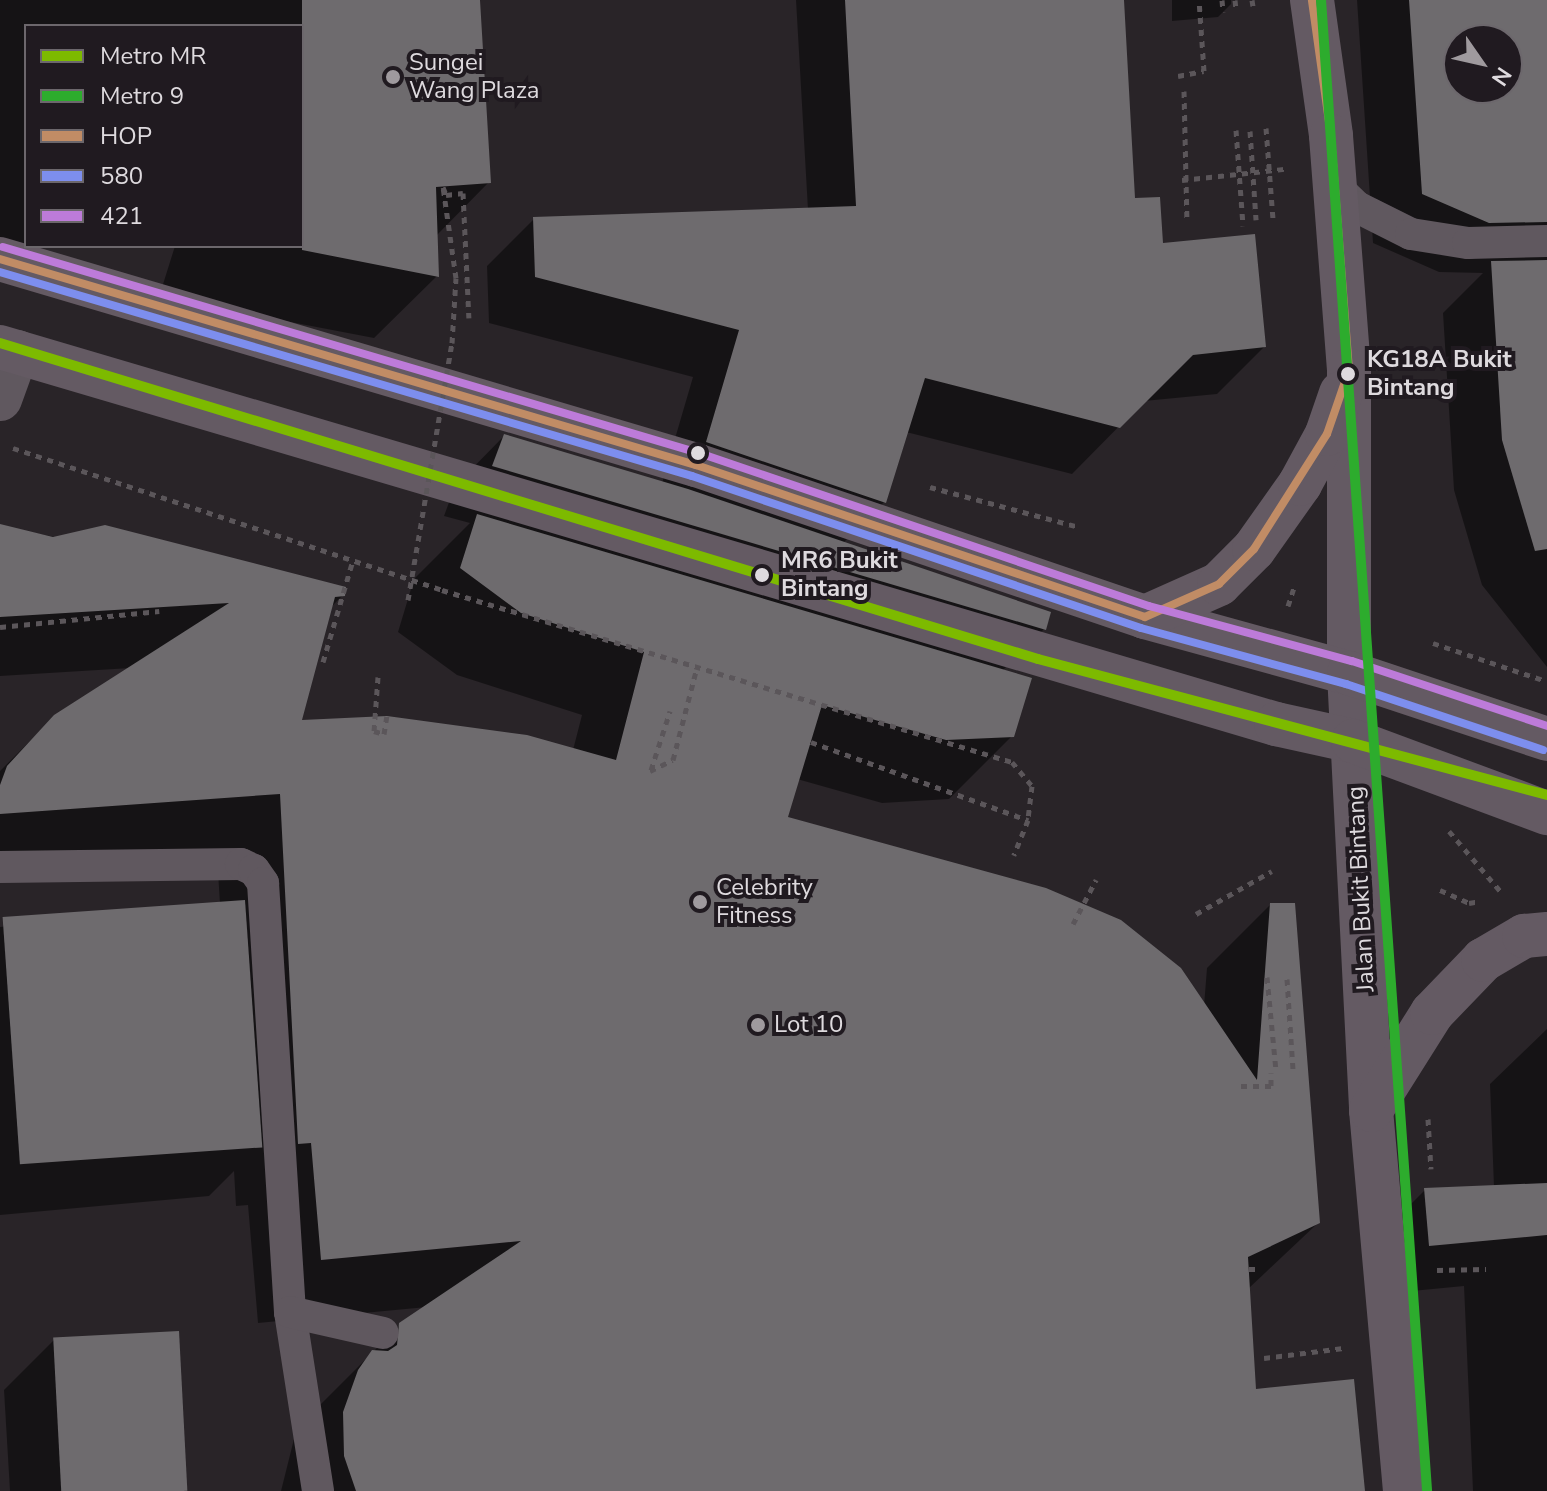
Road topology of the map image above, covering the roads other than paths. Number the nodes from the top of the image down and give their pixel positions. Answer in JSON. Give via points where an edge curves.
{"nodes":[{"id":1,"x":1312,"y":0,"type":"edge"},
{"id":2,"x":1333,"y":175,"type":"junction"},
{"id":3,"x":1547,"y":241,"type":"edge"},
{"id":4,"x":0,"y":259,"type":"edge"},
{"id":5,"x":9,"y":350,"type":"edge"},
{"id":6,"x":1349,"y":370,"type":"junction"},
{"id":7,"x":0,"y":399,"type":"edge"},
{"id":8,"x":1145,"y":617,"type":"junction"},
{"id":9,"x":1349,"y":673,"type":"junction"},
{"id":10,"x":1547,"y":739,"type":"edge"},
{"id":11,"x":1353,"y":741,"type":"junction"},
{"id":12,"x":1547,"y":813,"type":"edge"},
{"id":13,"x":0,"y":867,"type":"edge"},
{"id":14,"x":1547,"y":934,"type":"edge"},
{"id":15,"x":1371,"y":1110,"type":"junction"},
{"id":16,"x":290,"y":1312,"type":"junction"},
{"id":17,"x":383,"y":1333,"type":"dead end"},
{"id":18,"x":318,"y":1491,"type":"edge"},
{"id":19,"x":1405,"y":1491,"type":"edge"}],
"edges":[{"from":1,"to":2,"type":"main road","name":"Jalan Bukit Bintang"},
{"from":2,"to":3,"type":"lane","via":[[1357,207],[1411,234],[1468,243]]},
{"from":2,"to":6,"type":"main road","name":"Jalan Bukit Bintang"},
{"from":4,"to":8,"type":"main road","via":[[696,465]]},
{"from":5,"to":7,"type":"street"},
{"from":5,"to":11,"type":"main road","via":[[1276,724]]},
{"from":6,"to":8,"type":"main road","via":[[1327,434],[1254,549],[1219,584]]},
{"from":6,"to":9,"type":"main road","name":"Jalan Bukit Bintang"},
{"from":8,"to":9,"type":"main road"},
{"from":9,"to":10,"type":"main road"},
{"from":9,"to":11,"type":"main road","name":"Jalan Bukit Bintang"},
{"from":11,"to":12,"type":"main road"},
{"from":11,"to":15,"type":"main road","name":"Jalan Bukit Bintang"},
{"from":13,"to":16,"type":"lane","via":[[241,864],[263,883]]},
{"from":14,"to":15,"type":"main road","via":[[1524,936],[1483,960],[1432,1013]]},
{"from":15,"to":19,"type":"main road","name":"Jalan Bukit Bintang"},
{"from":16,"to":17,"type":"lane"},
{"from":16,"to":18,"type":"lane"}]}
